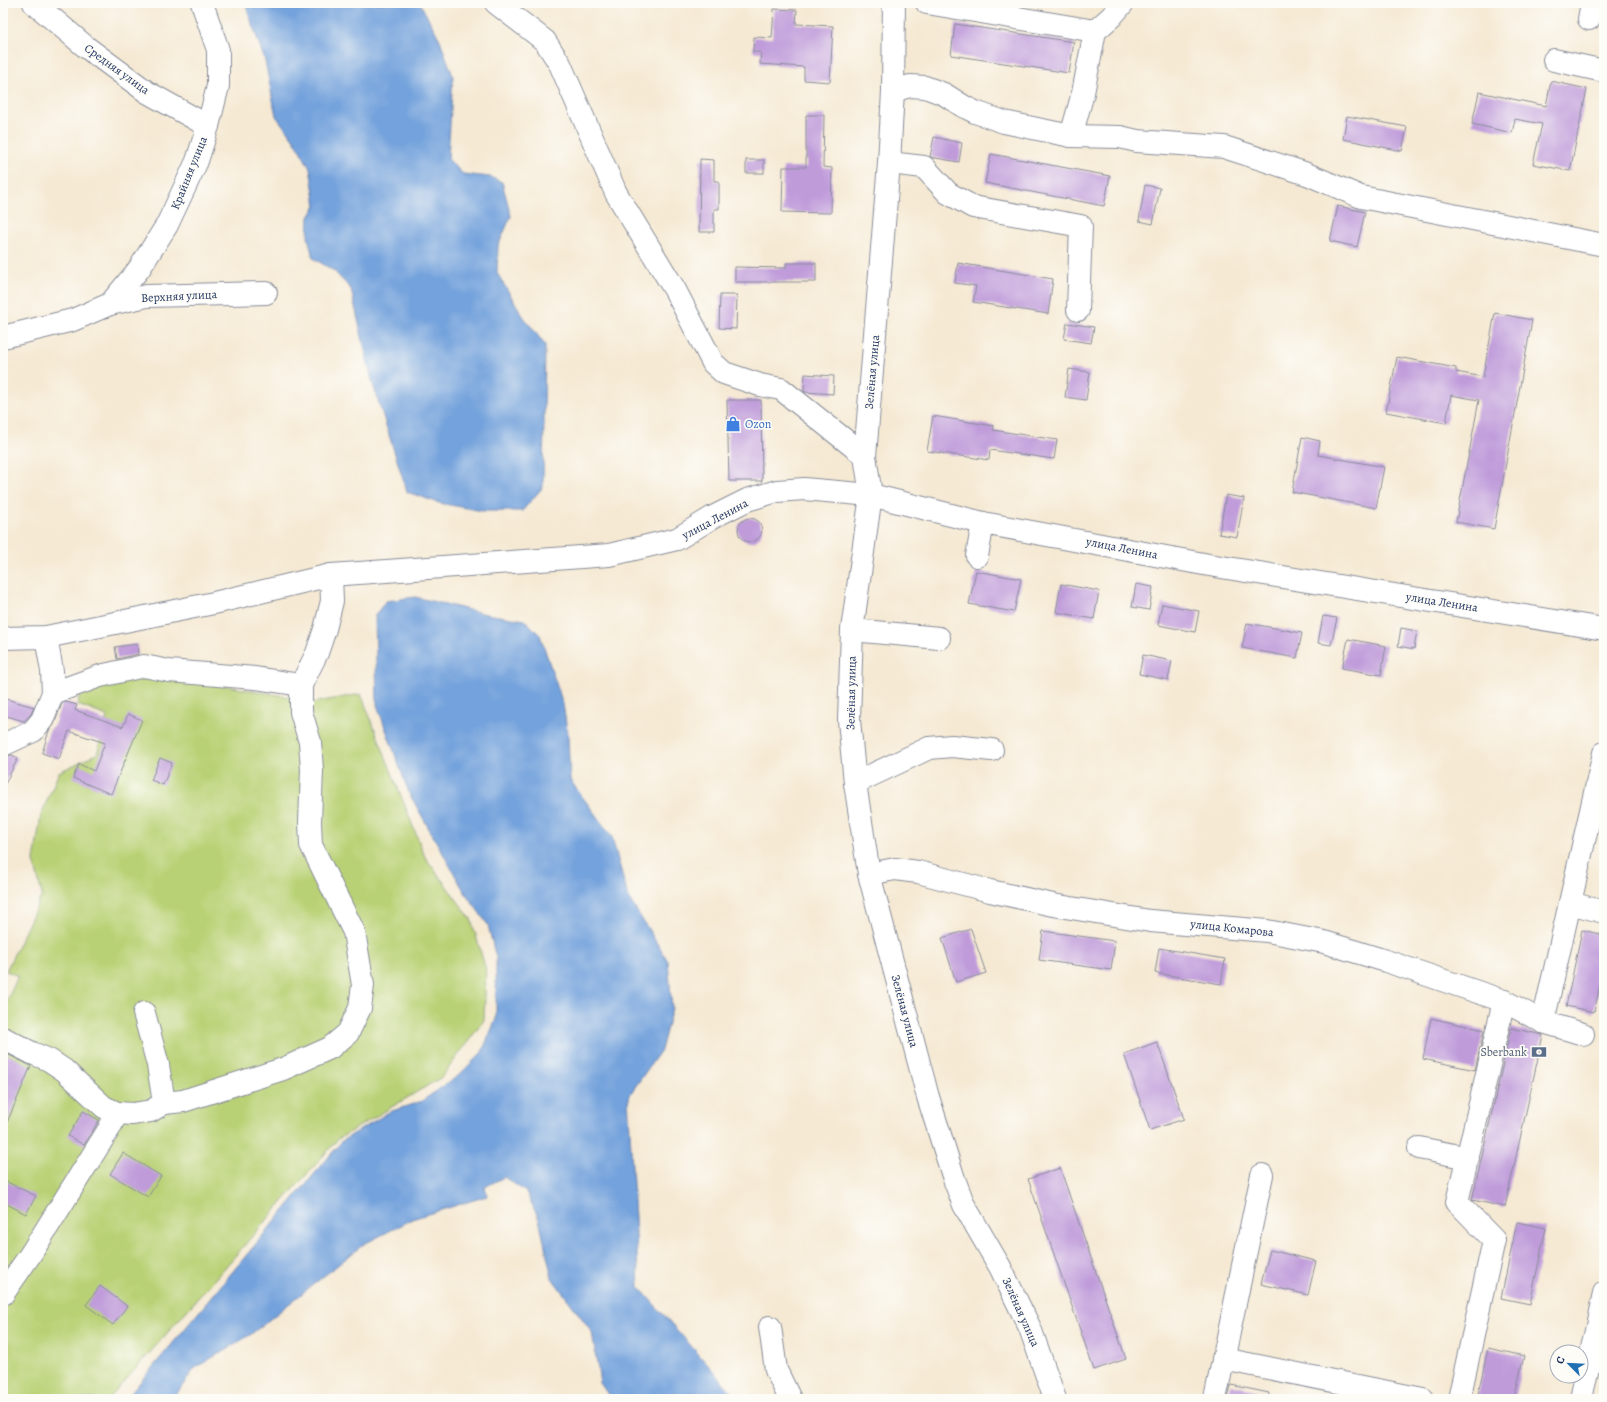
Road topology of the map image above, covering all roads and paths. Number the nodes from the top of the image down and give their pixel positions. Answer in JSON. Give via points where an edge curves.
{"nodes":[{"id":1,"x":34,"y":3,"type":"edge"},
{"id":2,"x":202,"y":3,"type":"edge"},
{"id":3,"x":496,"y":3,"type":"edge"},
{"id":4,"x":894,"y":3,"type":"edge"},
{"id":5,"x":927,"y":3,"type":"edge"},
{"id":6,"x":1123,"y":3,"type":"edge"},
{"id":7,"x":1095,"y":31,"type":"junction"},
{"id":8,"x":1554,"y":60,"type":"dead end"},
{"id":9,"x":1604,"y":71,"type":"edge"},
{"id":10,"x":893,"y":91,"type":"junction"},
{"id":11,"x":208,"y":126,"type":"junction"},
{"id":12,"x":1071,"y":136,"type":"junction"},
{"id":13,"x":890,"y":163,"type":"junction"},
{"id":14,"x":1604,"y":245,"type":"edge"},
{"id":15,"x":266,"y":293,"type":"dead end"},
{"id":16,"x":110,"y":304,"type":"junction"},
{"id":17,"x":1078,"y":310,"type":"dead end"},
{"id":18,"x":3,"y":337,"type":"edge"},
{"id":19,"x":864,"y":456,"type":"junction"},
{"id":20,"x":871,"y":495,"type":"junction"},
{"id":21,"x":983,"y":524,"type":"junction"},
{"id":22,"x":977,"y":556,"type":"dead end"},
{"id":23,"x":331,"y":575,"type":"junction"},
{"id":24,"x":1604,"y":629,"type":"edge"},
{"id":25,"x":852,"y":630,"type":"junction"},
{"id":26,"x":46,"y":637,"type":"junction"},
{"id":27,"x":3,"y":638,"type":"edge"},
{"id":28,"x":939,"y":638,"type":"dead end"},
{"id":29,"x":301,"y":685,"type":"junction"},
{"id":30,"x":53,"y":693,"type":"junction"},
{"id":31,"x":6,"y":740,"type":"edge"},
{"id":32,"x":992,"y":750,"type":"dead end"},
{"id":33,"x":1604,"y":754,"type":"edge"},
{"id":34,"x":855,"y":783,"type":"junction"},
{"id":35,"x":869,"y":874,"type":"junction"},
{"id":36,"x":1570,"y":902,"type":"junction"},
{"id":37,"x":1604,"y":912,"type":"edge"},
{"id":38,"x":1504,"y":1001,"type":"junction"},
{"id":39,"x":144,"y":1013,"type":"dead end"},
{"id":40,"x":1543,"y":1022,"type":"junction"},
{"id":41,"x":1583,"y":1034,"type":"dead end"},
{"id":42,"x":3,"y":1038,"type":"edge"},
{"id":43,"x":164,"y":1102,"type":"junction"},
{"id":44,"x":117,"y":1113,"type":"junction"},
{"id":45,"x":1419,"y":1148,"type":"dead end"},
{"id":46,"x":1468,"y":1158,"type":"junction"},
{"id":47,"x":1262,"y":1175,"type":"dead end"},
{"id":48,"x":1604,"y":1293,"type":"edge"},
{"id":49,"x":3,"y":1294,"type":"edge"},
{"id":50,"x":770,"y":1327,"type":"dead end"},
{"id":51,"x":1223,"y":1359,"type":"junction"},
{"id":52,"x":790,"y":1399,"type":"edge"},
{"id":53,"x":1055,"y":1399,"type":"edge"},
{"id":54,"x":1215,"y":1399,"type":"edge"},
{"id":55,"x":1423,"y":1399,"type":"edge"},
{"id":56,"x":1458,"y":1399,"type":"edge"},
{"id":57,"x":1581,"y":1399,"type":"edge"}],
"edges":[{"from":1,"to":11,"type":"street","name":"Средняя улица","via":[[86,47],[147,92]]},
{"from":2,"to":11,"type":"street","name":"Крайняя улица","via":[[218,50],[218,86]]},
{"from":3,"to":19,"type":"street","via":[[546,41],[560,64],[616,193],[676,290],[713,363],[724,373],[781,389]]},
{"from":4,"to":10,"type":"street","name":"Зелёная улица"},
{"from":5,"to":7,"type":"street"},
{"from":6,"to":7,"type":"street"},
{"from":7,"to":12,"type":"street","via":[[1083,93]]},
{"from":8,"to":9,"type":"street"},
{"from":10,"to":12,"type":"street","via":[[910,86],[925,87],[944,94],[975,112],[1004,122]]},
{"from":10,"to":13,"type":"street","name":"Зелёная улица"},
{"from":11,"to":16,"type":"street","name":"Крайняя улица","via":[[197,161],[167,225],[139,269]]},
{"from":12,"to":14,"type":"street","via":[[1113,137],[1224,147],[1307,174],[1361,197]]},
{"from":13,"to":17,"type":"street","via":[[924,167],[948,193],[973,207],[1082,226]]},
{"from":13,"to":19,"type":"street","name":"Зелёная улица"},
{"from":15,"to":16,"type":"street","name":"Верхняя улица","via":[[147,296]]},
{"from":16,"to":18,"type":"street","name":"Верхняя улица","via":[[73,320]]},
{"from":19,"to":20,"type":"street","name":"Зелёная улица"},
{"from":20,"to":21,"type":"street","name":"улица Ленина"},
{"from":20,"to":23,"type":"street","name":"улица Ленина","via":[[804,489],[777,491],[747,500],[678,539],[609,555]]},
{"from":20,"to":25,"type":"street","name":"Зелёная улица"},
{"from":21,"to":22,"type":"street"},
{"from":21,"to":24,"type":"street","name":"улица Ленина","via":[[1209,565]]},
{"from":23,"to":26,"type":"street","name":"улица Ленина","via":[[214,603]]},
{"from":23,"to":29,"type":"street","via":[[332,601],[325,629],[318,653]]},
{"from":25,"to":28,"type":"street"},
{"from":25,"to":34,"type":"street","name":"Зелёная улица","via":[[849,720]]},
{"from":26,"to":27,"type":"street","name":"улица Ленина"},
{"from":26,"to":30,"type":"street"},
{"from":29,"to":30,"type":"street","via":[[144,666],[100,676]]},
{"from":29,"to":43,"type":"street","via":[[301,712],[310,742],[312,770],[311,845],[354,932],[363,985],[360,1008],[348,1033],[330,1048],[283,1069],[183,1101]]},
{"from":30,"to":31,"type":"street","via":[[42,720],[33,731]]},
{"from":32,"to":34,"type":"street","via":[[952,746],[929,748]]},
{"from":33,"to":36,"type":"street"},
{"from":34,"to":35,"type":"street","name":"Зелёная улица"},
{"from":35,"to":38,"type":"street","name":"улица Комарова","via":[[894,869],[918,872],[1061,906],[1150,921],[1267,931],[1324,942]]},
{"from":35,"to":53,"type":"street","name":"Зелёная улица","via":[[928,1097],[954,1179],[964,1205],[1000,1267],[1030,1328]]},
{"from":36,"to":37,"type":"street"},
{"from":36,"to":40,"type":"street"},
{"from":38,"to":40,"type":"street","name":"улица Комарова"},
{"from":38,"to":46,"type":"street"},
{"from":39,"to":43,"type":"street","via":[[158,1065]]},
{"from":40,"to":41,"type":"street","name":"улица Комарова"},
{"from":42,"to":44,"type":"street","via":[[54,1063],[104,1108]]},
{"from":43,"to":44,"type":"street","via":[[151,1111]]},
{"from":44,"to":49,"type":"street"},
{"from":45,"to":46,"type":"street"},
{"from":46,"to":56,"type":"street","via":[[1457,1202],[1494,1240]]},
{"from":47,"to":51,"type":"street"},
{"from":48,"to":57,"type":"street"},
{"from":50,"to":52,"type":"street","via":[[776,1370]]},
{"from":51,"to":54,"type":"street"},
{"from":51,"to":55,"type":"street"}]}
